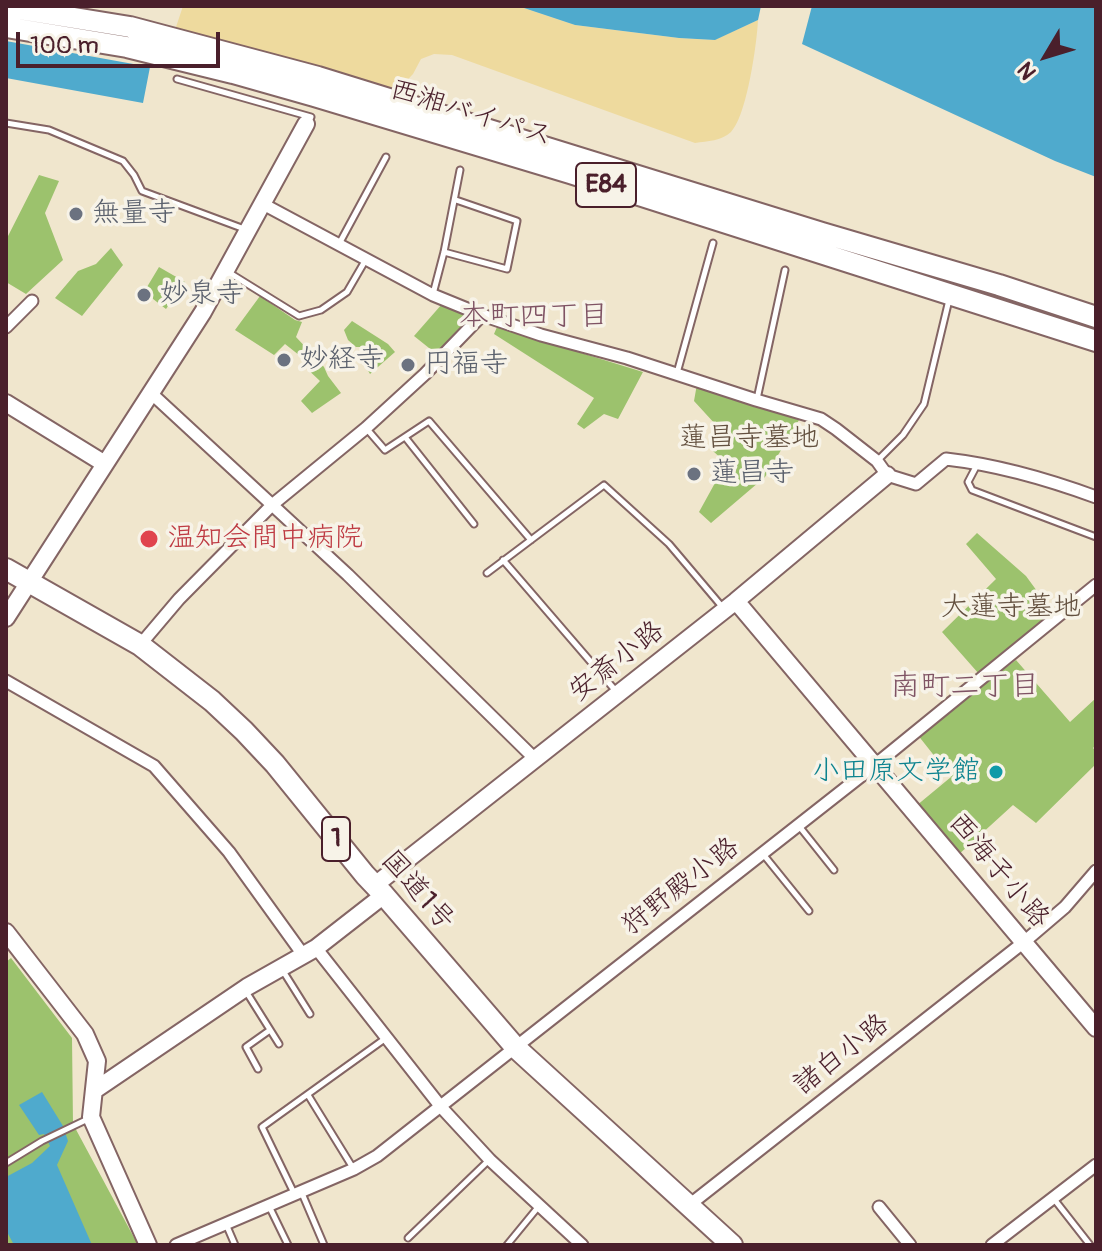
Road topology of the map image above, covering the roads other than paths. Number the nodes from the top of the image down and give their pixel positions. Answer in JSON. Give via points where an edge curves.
{"nodes":[{"id":1,"x":6,"y":7,"type":"edge"},
{"id":2,"x":6,"y":27,"type":"edge"},
{"id":3,"x":152,"y":43,"type":"junction"},
{"id":4,"x":177,"y":79,"type":"dead end"},
{"id":5,"x":6,"y":123,"type":"edge"},
{"id":6,"x":306,"y":124,"type":"joint"},
{"id":7,"x":386,"y":157,"type":"dead end"},
{"id":8,"x":460,"y":170,"type":"dead end"},
{"id":9,"x":456,"y":200,"type":"junction"},
{"id":10,"x":263,"y":204,"type":"junction"},
{"id":11,"x":249,"y":231,"type":"junction"},
{"id":12,"x":819,"y":242,"type":"junction"},
{"id":13,"x":713,"y":243,"type":"dead end"},
{"id":14,"x":339,"y":245,"type":"junction"},
{"id":15,"x":444,"y":252,"type":"junction"},
{"id":16,"x":365,"y":260,"type":"junction"},
{"id":17,"x":785,"y":270,"type":"dead end"},
{"id":18,"x":227,"y":271,"type":"junction"},
{"id":19,"x":999,"y":285,"type":"junction"},
{"id":20,"x":433,"y":295,"type":"junction"},
{"id":21,"x":32,"y":301,"type":"dead end"},
{"id":22,"x":948,"y":304,"type":"dead end"},
{"id":23,"x":1096,"y":309,"type":"edge"},
{"id":24,"x":482,"y":315,"type":"junction"},
{"id":25,"x":1096,"y":317,"type":"edge"},
{"id":26,"x":6,"y":327,"type":"edge"},
{"id":27,"x":1096,"y":341,"type":"edge"},
{"id":28,"x":677,"y":374,"type":"junction"},
{"id":29,"x":151,"y":393,"type":"junction"},
{"id":30,"x":756,"y":400,"type":"junction"},
{"id":31,"x":6,"y":403,"type":"edge"},
{"id":32,"x":366,"y":428,"type":"junction"},
{"id":33,"x":405,"y":437,"type":"junction"},
{"id":34,"x":978,"y":463,"type":"junction"},
{"id":35,"x":105,"y":464,"type":"junction"},
{"id":36,"x":882,"y":468,"type":"junction"},
{"id":37,"x":1096,"y":497,"type":"edge"},
{"id":38,"x":272,"y":505,"type":"junction"},
{"id":39,"x":474,"y":524,"type":"dead end"},
{"id":40,"x":1096,"y":537,"type":"edge"},
{"id":41,"x":531,"y":540,"type":"junction"},
{"id":42,"x":503,"y":560,"type":"junction"},
{"id":43,"x":6,"y":569,"type":"edge"},
{"id":44,"x":487,"y":573,"type":"dead end"},
{"id":45,"x":30,"y":582,"type":"junction"},
{"id":46,"x":1096,"y":585,"type":"edge"},
{"id":47,"x":730,"y":605,"type":"junction"},
{"id":48,"x":6,"y":618,"type":"edge"},
{"id":49,"x":140,"y":645,"type":"junction"},
{"id":50,"x":6,"y":681,"type":"edge"},
{"id":51,"x":618,"y":694,"type":"junction"},
{"id":52,"x":536,"y":760,"type":"junction"},
{"id":53,"x":875,"y":765,"type":"junction"},
{"id":54,"x":798,"y":825,"type":"junction"},
{"id":55,"x":762,"y":854,"type":"junction"},
{"id":56,"x":834,"y":870,"type":"dead end"},
{"id":57,"x":1096,"y":871,"type":"edge"},
{"id":58,"x":380,"y":890,"type":"junction"},
{"id":59,"x":809,"y":911,"type":"dead end"},
{"id":60,"x":6,"y":932,"type":"edge"},
{"id":61,"x":1024,"y":942,"type":"junction"},
{"id":62,"x":310,"y":952,"type":"junction"},
{"id":63,"x":282,"y":969,"type":"junction"},
{"id":64,"x":244,"y":989,"type":"junction"},
{"id":65,"x":310,"y":1014,"type":"dead end"},
{"id":66,"x":1096,"y":1028,"type":"edge"},
{"id":67,"x":270,"y":1030,"type":"junction"},
{"id":68,"x":387,"y":1038,"type":"junction"},
{"id":69,"x":279,"y":1044,"type":"dead end"},
{"id":70,"x":516,"y":1048,"type":"junction"},
{"id":71,"x":258,"y":1069,"type":"dead end"},
{"id":72,"x":95,"y":1090,"type":"junction"},
{"id":73,"x":308,"y":1095,"type":"junction"},
{"id":74,"x":441,"y":1107,"type":"junction"},
{"id":75,"x":91,"y":1117,"type":"junction"},
{"id":76,"x":490,"y":1160,"type":"junction"},
{"id":77,"x":6,"y":1163,"type":"edge"},
{"id":78,"x":1096,"y":1165,"type":"edge"},
{"id":79,"x":354,"y":1169,"type":"junction"},
{"id":80,"x":298,"y":1193,"type":"junction"},
{"id":81,"x":1053,"y":1198,"type":"junction"},
{"id":82,"x":269,"y":1205,"type":"junction"},
{"id":83,"x":539,"y":1206,"type":"junction"},
{"id":84,"x":688,"y":1206,"type":"junction"},
{"id":85,"x":879,"y":1207,"type":"dead end"},
{"id":86,"x":226,"y":1224,"type":"junction"},
{"id":87,"x":408,"y":1238,"type":"dead end"},
{"id":88,"x":148,"y":1245,"type":"edge"},
{"id":89,"x":176,"y":1245,"type":"edge"},
{"id":90,"x":235,"y":1245,"type":"edge"},
{"id":91,"x":288,"y":1245,"type":"edge"},
{"id":92,"x":324,"y":1245,"type":"edge"},
{"id":93,"x":507,"y":1245,"type":"edge"},
{"id":94,"x":582,"y":1245,"type":"edge"},
{"id":95,"x":732,"y":1245,"type":"edge"},
{"id":96,"x":910,"y":1245,"type":"edge"},
{"id":97,"x":992,"y":1245,"type":"edge"},
{"id":98,"x":1090,"y":1245,"type":"edge"}],
"edges":[{"from":1,"to":3,"type":"highway","name":"西湘バイパス","number":"E84","via":[[81,18]]},
{"from":2,"to":3,"type":"highway","name":"西湘バイパス","number":"E84"},
{"from":3,"to":12,"type":"highway","name":"西湘バイパス","number":"E84","via":[[233,73],[401,112]]},
{"from":4,"to":6,"type":"lane","via":[[311,117]]},
{"from":5,"to":11,"type":"lane","via":[[49,130],[123,161],[142,191]]},
{"from":6,"to":10,"type":"street"},
{"from":7,"to":14,"type":"lane"},
{"from":8,"to":9,"type":"lane"},
{"from":9,"to":15,"type":"lane"},
{"from":9,"to":15,"type":"lane","via":[[517,221],[507,269]]},
{"from":10,"to":11,"type":"street"},
{"from":10,"to":14,"type":"street"},
{"from":11,"to":18,"type":"street"},
{"from":12,"to":19,"type":"highway","name":"西湘バイパス","number":"E84"},
{"from":12,"to":27,"type":"highway","name":"西湘バイパス","number":"E84"},
{"from":13,"to":28,"type":"lane"},
{"from":14,"to":16,"type":"street"},
{"from":15,"to":20,"type":"lane"},
{"from":16,"to":18,"type":"lane","via":[[347,292],[321,310],[299,316]]},
{"from":16,"to":20,"type":"street"},
{"from":17,"to":30,"type":"lane"},
{"from":18,"to":29,"type":"street"},
{"from":19,"to":23,"type":"highway","number":"E84"},
{"from":19,"to":25,"type":"highway","name":"西湘バイパス","number":"E84"},
{"from":20,"to":24,"type":"street"},
{"from":21,"to":26,"type":"street"},
{"from":22,"to":36,"type":"lane","via":[[924,404]]},
{"from":24,"to":28,"type":"street"},
{"from":24,"to":32,"type":"street"},
{"from":28,"to":30,"type":"street"},
{"from":29,"to":35,"type":"street"},
{"from":29,"to":38,"type":"street"},
{"from":30,"to":36,"type":"street","via":[[821,419]]},
{"from":31,"to":35,"type":"street"},
{"from":32,"to":33,"type":"lane","via":[[385,450]]},
{"from":32,"to":38,"type":"street"},
{"from":33,"to":39,"type":"lane"},
{"from":33,"to":41,"type":"lane","via":[[429,421]]},
{"from":34,"to":36,"type":"street","via":[[946,459],[916,484]]},
{"from":34,"to":37,"type":"street"},
{"from":34,"to":40,"type":"lane","via":[[968,482],[972,490]]},
{"from":35,"to":45,"type":"street"},
{"from":36,"to":47,"type":"street","name":"安斎小路"},
{"from":38,"to":49,"type":"street"},
{"from":38,"to":52,"type":"street"},
{"from":41,"to":42,"type":"lane"},
{"from":41,"to":47,"type":"lane","via":[[604,485]]},
{"from":42,"to":44,"type":"lane"},
{"from":42,"to":51,"type":"lane"},
{"from":43,"to":45,"type":"highway","name":"国道1号","number":"1"},
{"from":45,"to":48,"type":"street"},
{"from":45,"to":49,"type":"highway","name":"国道1号","number":"1"},
{"from":46,"to":53,"type":"street","name":"狩野殿小路"},
{"from":47,"to":51,"type":"street","name":"安斎小路"},
{"from":47,"to":53,"type":"street","name":"西海子小路"},
{"from":49,"to":58,"type":"highway","name":"国道1号","number":"1","via":[[244,731]]},
{"from":50,"to":62,"type":"street","via":[[154,766]]},
{"from":51,"to":52,"type":"street","name":"安斎小路"},
{"from":52,"to":58,"type":"street","name":"安斎小路"},
{"from":53,"to":54,"type":"street","name":"狩野殿小路"},
{"from":53,"to":61,"type":"street","name":"西海子小路"},
{"from":54,"to":55,"type":"street","name":"狩野殿小路"},
{"from":54,"to":56,"type":"lane"},
{"from":55,"to":59,"type":"lane"},
{"from":55,"to":70,"type":"street","name":"狩野殿小路"},
{"from":57,"to":61,"type":"street","name":"諸白小路"},
{"from":58,"to":62,"type":"street","name":"安斎小路"},
{"from":58,"to":70,"type":"highway","name":"国道1号","number":"1"},
{"from":60,"to":72,"type":"street","via":[[85,1034],[97,1061]]},
{"from":61,"to":66,"type":"street","name":"西海子小路"},
{"from":61,"to":84,"type":"street","name":"諸白小路"},
{"from":62,"to":63,"type":"street","name":"安斎小路"},
{"from":62,"to":68,"type":"street"},
{"from":63,"to":64,"type":"street","name":"安斎小路"},
{"from":63,"to":65,"type":"lane"},
{"from":64,"to":67,"type":"lane"},
{"from":64,"to":72,"type":"street","name":"安斎小路"},
{"from":67,"to":69,"type":"lane"},
{"from":67,"to":71,"type":"lane","via":[[246,1047]]},
{"from":68,"to":73,"type":"lane"},
{"from":68,"to":74,"type":"street"},
{"from":70,"to":74,"type":"street","name":"狩野殿小路"},
{"from":70,"to":84,"type":"highway","name":"国道1号","number":"1"},
{"from":72,"to":75,"type":"street"},
{"from":73,"to":79,"type":"lane"},
{"from":73,"to":80,"type":"lane","via":[[262,1127]]},
{"from":74,"to":76,"type":"street"},
{"from":74,"to":79,"type":"street","name":"狩野殿小路"},
{"from":75,"to":77,"type":"lane"},
{"from":75,"to":88,"type":"street"},
{"from":76,"to":83,"type":"street"},
{"from":76,"to":87,"type":"lane"},
{"from":78,"to":81,"type":"street"},
{"from":79,"to":80,"type":"street","name":"狩野殿小路"},
{"from":80,"to":82,"type":"street","name":"狩野殿小路"},
{"from":80,"to":92,"type":"lane"},
{"from":81,"to":97,"type":"street"},
{"from":81,"to":98,"type":"lane"},
{"from":82,"to":86,"type":"street","name":"狩野殿小路"},
{"from":82,"to":91,"type":"lane"},
{"from":83,"to":93,"type":"lane"},
{"from":83,"to":94,"type":"street"},
{"from":84,"to":95,"type":"highway","name":"国道1号","number":"1"},
{"from":85,"to":96,"type":"street"},
{"from":86,"to":89,"type":"street","name":"狩野殿小路"},
{"from":86,"to":90,"type":"lane"}]}
